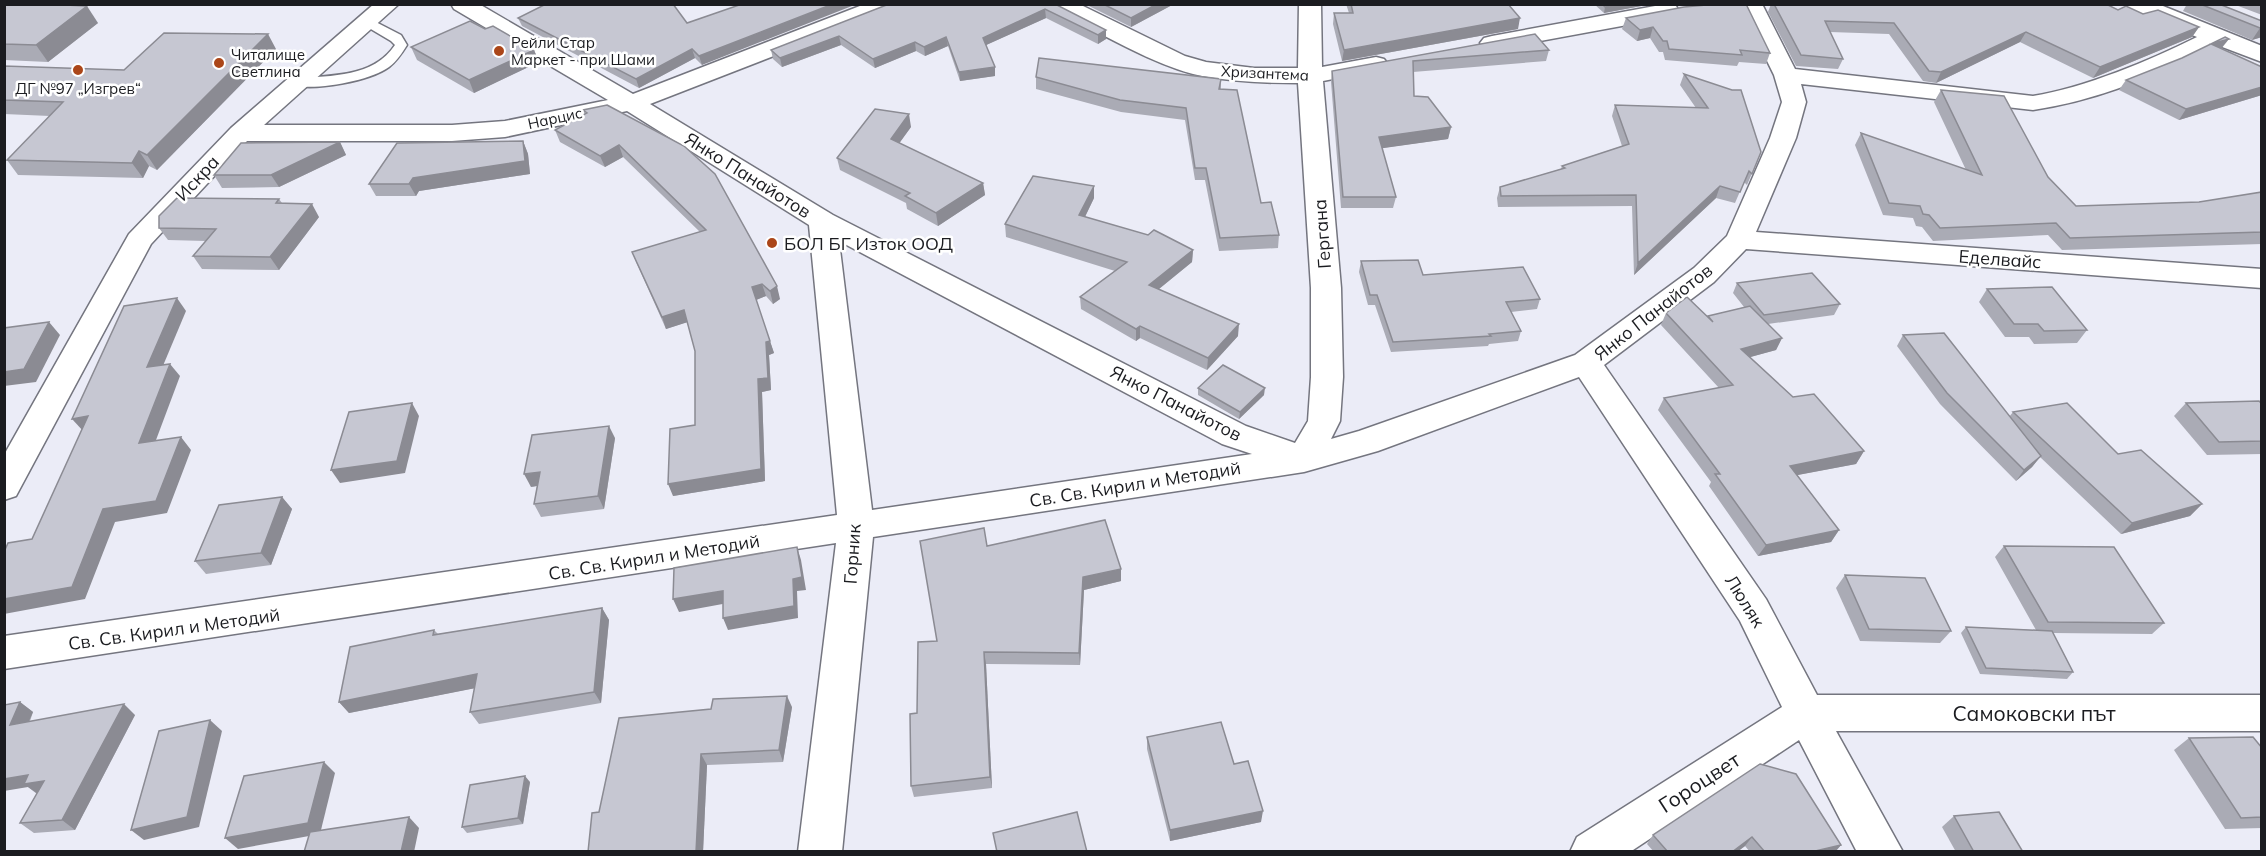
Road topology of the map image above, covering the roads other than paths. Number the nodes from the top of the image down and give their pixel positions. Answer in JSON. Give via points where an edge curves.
{"nodes":[{"id":1,"x":388,"y":4,"type":"edge"},
{"id":2,"x":462,"y":4,"type":"edge"},
{"id":3,"x":887,"y":4,"type":"edge"},
{"id":4,"x":1060,"y":4,"type":"edge"},
{"id":5,"x":1310,"y":4,"type":"edge"},
{"id":6,"x":1750,"y":4,"type":"edge"},
{"id":7,"x":2138,"y":4,"type":"edge"},
{"id":8,"x":1690,"y":8,"type":"edge"},
{"id":9,"x":2186,"y":13,"type":"edge"},
{"id":10,"x":368,"y":22,"type":"junction"},
{"id":11,"x":2215,"y":37,"type":"junction"},
{"id":12,"x":1472,"y":47,"type":"edge"},
{"id":13,"x":2262,"y":55,"type":"edge"},
{"id":14,"x":1402,"y":59,"type":"edge"},
{"id":15,"x":1785,"y":75,"type":"junction"},
{"id":16,"x":1310,"y":76,"type":"junction"},
{"id":17,"x":297,"y":82,"type":"junction"},
{"id":18,"x":631,"y":103,"type":"junction"},
{"id":19,"x":240,"y":133,"type":"junction"},
{"id":20,"x":823,"y":221,"type":"junction"},
{"id":21,"x":1739,"y":240,"type":"junction"},
{"id":22,"x":2262,"y":279,"type":"edge"},
{"id":23,"x":1586,"y":363,"type":"junction"},
{"id":24,"x":1304,"y":459,"type":"junction"},
{"id":25,"x":4,"y":487,"type":"edge"},
{"id":26,"x":856,"y":527,"type":"junction"},
{"id":27,"x":4,"y":654,"type":"edge"},
{"id":28,"x":1806,"y":712,"type":"junction"},
{"id":29,"x":2262,"y":713,"type":"edge"},
{"id":30,"x":820,"y":852,"type":"edge"},
{"id":31,"x":1592,"y":852,"type":"edge"},
{"id":32,"x":1881,"y":852,"type":"edge"}],
"edges":[{"from":1,"to":10,"type":"street","name":"Искра"},
{"from":2,"to":18,"type":"street","name":"Янко Панайотов"},
{"from":3,"to":18,"type":"street","name":"Нарцис"},
{"from":4,"to":16,"type":"street","name":"Хризантема","via":[[1177,61],[1203,69]]},
{"from":5,"to":16,"type":"street","name":"Гергана"},
{"from":6,"to":15,"type":"street","name":"Янко Панайотов"},
{"from":7,"to":9,"type":"street"},
{"from":8,"to":12,"type":"street"},
{"from":9,"to":11,"type":"street"},
{"from":10,"to":17,"type":"street","name":"Искра"},
{"from":10,"to":17,"type":"lane","via":[[401,45],[392,59],[356,75]]},
{"from":11,"to":13,"type":"street"},
{"from":11,"to":15,"type":"street","via":[[2170,60],[2058,99],[2033,103]]},
{"from":14,"to":16,"type":"street","name":"Хризантема"},
{"from":15,"to":21,"type":"street","name":"Янко Панайотов","via":[[1794,102]]},
{"from":16,"to":24,"type":"street","name":"Гергана","via":[[1326,288],[1327,377],[1324,421]]},
{"from":17,"to":19,"type":"street","name":"Искра"},
{"from":18,"to":19,"type":"street","name":"Нарцис","via":[[505,129],[452,133]]},
{"from":18,"to":20,"type":"street","name":"Янко Панайотов"},
{"from":19,"to":25,"type":"street","name":"Искра","via":[[139,240]]},
{"from":20,"to":24,"type":"street","name":"Янко Панайотов","via":[[1234,435]]},
{"from":20,"to":26,"type":"street","name":"Горник"},
{"from":21,"to":22,"type":"street","name":"Еделвайс"},
{"from":21,"to":23,"type":"street","name":"Янко Панайотов","via":[[1704,275]]},
{"from":23,"to":24,"type":"street","name":"Янко Панайотов","via":[[1366,442]]},
{"from":23,"to":28,"type":"street","name":"Люляк","via":[[1753,610]]},
{"from":24,"to":26,"type":"street","name":"Св. Св. Кирил и Методий"},
{"from":26,"to":27,"type":"street","name":"Св. Св. Кирил и Методий"},
{"from":26,"to":30,"type":"street","name":"Горник"},
{"from":28,"to":29,"type":"street","name":"Самоковски път"},
{"from":28,"to":31,"type":"street","name":"Гороцвет"},
{"from":28,"to":32,"type":"street","name":"Люляк"}]}
